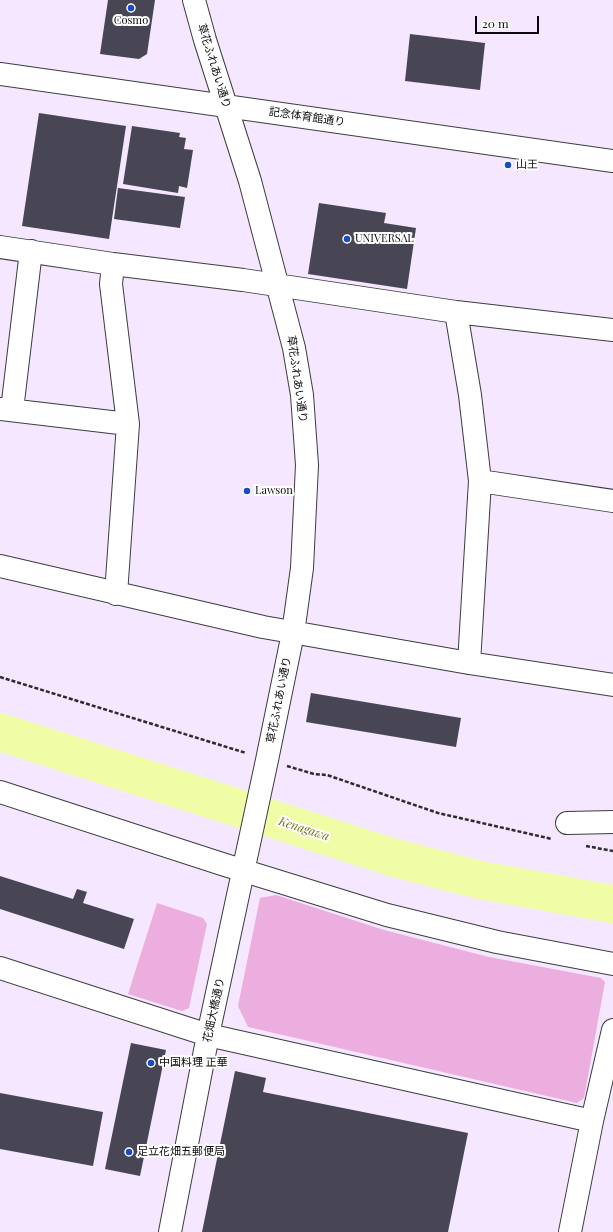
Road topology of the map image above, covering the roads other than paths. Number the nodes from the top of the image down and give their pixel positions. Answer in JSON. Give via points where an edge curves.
{"nodes":[{"id":1,"x":194,"y":0,"type":"edge"},
{"id":2,"x":0,"y":74,"type":"edge"},
{"id":3,"x":226,"y":106,"type":"junction"},
{"id":4,"x":613,"y":161,"type":"edge"},
{"id":5,"x":0,"y":247,"type":"edge"},
{"id":6,"x":31,"y":251,"type":"junction"},
{"id":7,"x":113,"y":264,"type":"junction"},
{"id":8,"x":279,"y":286,"type":"junction"},
{"id":9,"x":456,"y":312,"type":"junction"},
{"id":10,"x":613,"y":330,"type":"edge"},
{"id":11,"x":6,"y":410,"type":"edge"},
{"id":12,"x":128,"y":424,"type":"junction"},
{"id":13,"x":480,"y":481,"type":"junction"},
{"id":14,"x":613,"y":500,"type":"edge"},
{"id":15,"x":0,"y":566,"type":"edge"},
{"id":16,"x":116,"y":594,"type":"junction"},
{"id":17,"x":293,"y":632,"type":"junction"},
{"id":18,"x":469,"y":663,"type":"junction"},
{"id":19,"x":613,"y":685,"type":"edge"},
{"id":20,"x":0,"y":792,"type":"edge"},
{"id":21,"x":613,"y":822,"type":"edge"},
{"id":22,"x":567,"y":823,"type":"dead end"},
{"id":23,"x":245,"y":865,"type":"junction"},
{"id":24,"x":613,"y":964,"type":"edge"},
{"id":25,"x":0,"y":968,"type":"edge"},
{"id":26,"x":613,"y":1030,"type":"edge"},
{"id":27,"x":208,"y":1034,"type":"junction"},
{"id":28,"x":592,"y":1121,"type":"junction"},
{"id":29,"x":170,"y":1232,"type":"edge"},
{"id":30,"x":570,"y":1232,"type":"edge"}],
"edges":[{"from":1,"to":3,"type":"street","name":"草花ふれあい通り"},
{"from":2,"to":3,"type":"street","name":"記念体育館通り"},
{"from":3,"to":4,"type":"street","name":"記念体育館通り"},
{"from":3,"to":8,"type":"street","name":"草花ふれあい通り"},
{"from":5,"to":6,"type":"street"},
{"from":6,"to":7,"type":"street"},
{"from":6,"to":11,"type":"street"},
{"from":7,"to":8,"type":"street"},
{"from":7,"to":12,"type":"street","via":[[111,284]]},
{"from":8,"to":9,"type":"street"},
{"from":8,"to":17,"type":"street","name":"草花ふれあい通り","via":[[302,395],[307,465],[302,568]]},
{"from":9,"to":10,"type":"street"},
{"from":9,"to":13,"type":"street","via":[[470,395]]},
{"from":11,"to":12,"type":"street"},
{"from":12,"to":16,"type":"street"},
{"from":13,"to":14,"type":"street"},
{"from":13,"to":18,"type":"street"},
{"from":15,"to":16,"type":"street"},
{"from":16,"to":17,"type":"street"},
{"from":17,"to":18,"type":"street"},
{"from":17,"to":23,"type":"street","name":"草花ふれあい通り"},
{"from":18,"to":19,"type":"street"},
{"from":20,"to":23,"type":"street"},
{"from":21,"to":22,"type":"street"},
{"from":23,"to":24,"type":"street","via":[[388,915],[497,942]]},
{"from":23,"to":27,"type":"street","name":"花畑大橋通り"},
{"from":25,"to":27,"type":"street"},
{"from":26,"to":28,"type":"street"},
{"from":27,"to":28,"type":"street"},
{"from":27,"to":29,"type":"street","name":"花畑大橋通り"},
{"from":28,"to":30,"type":"street"}]}
